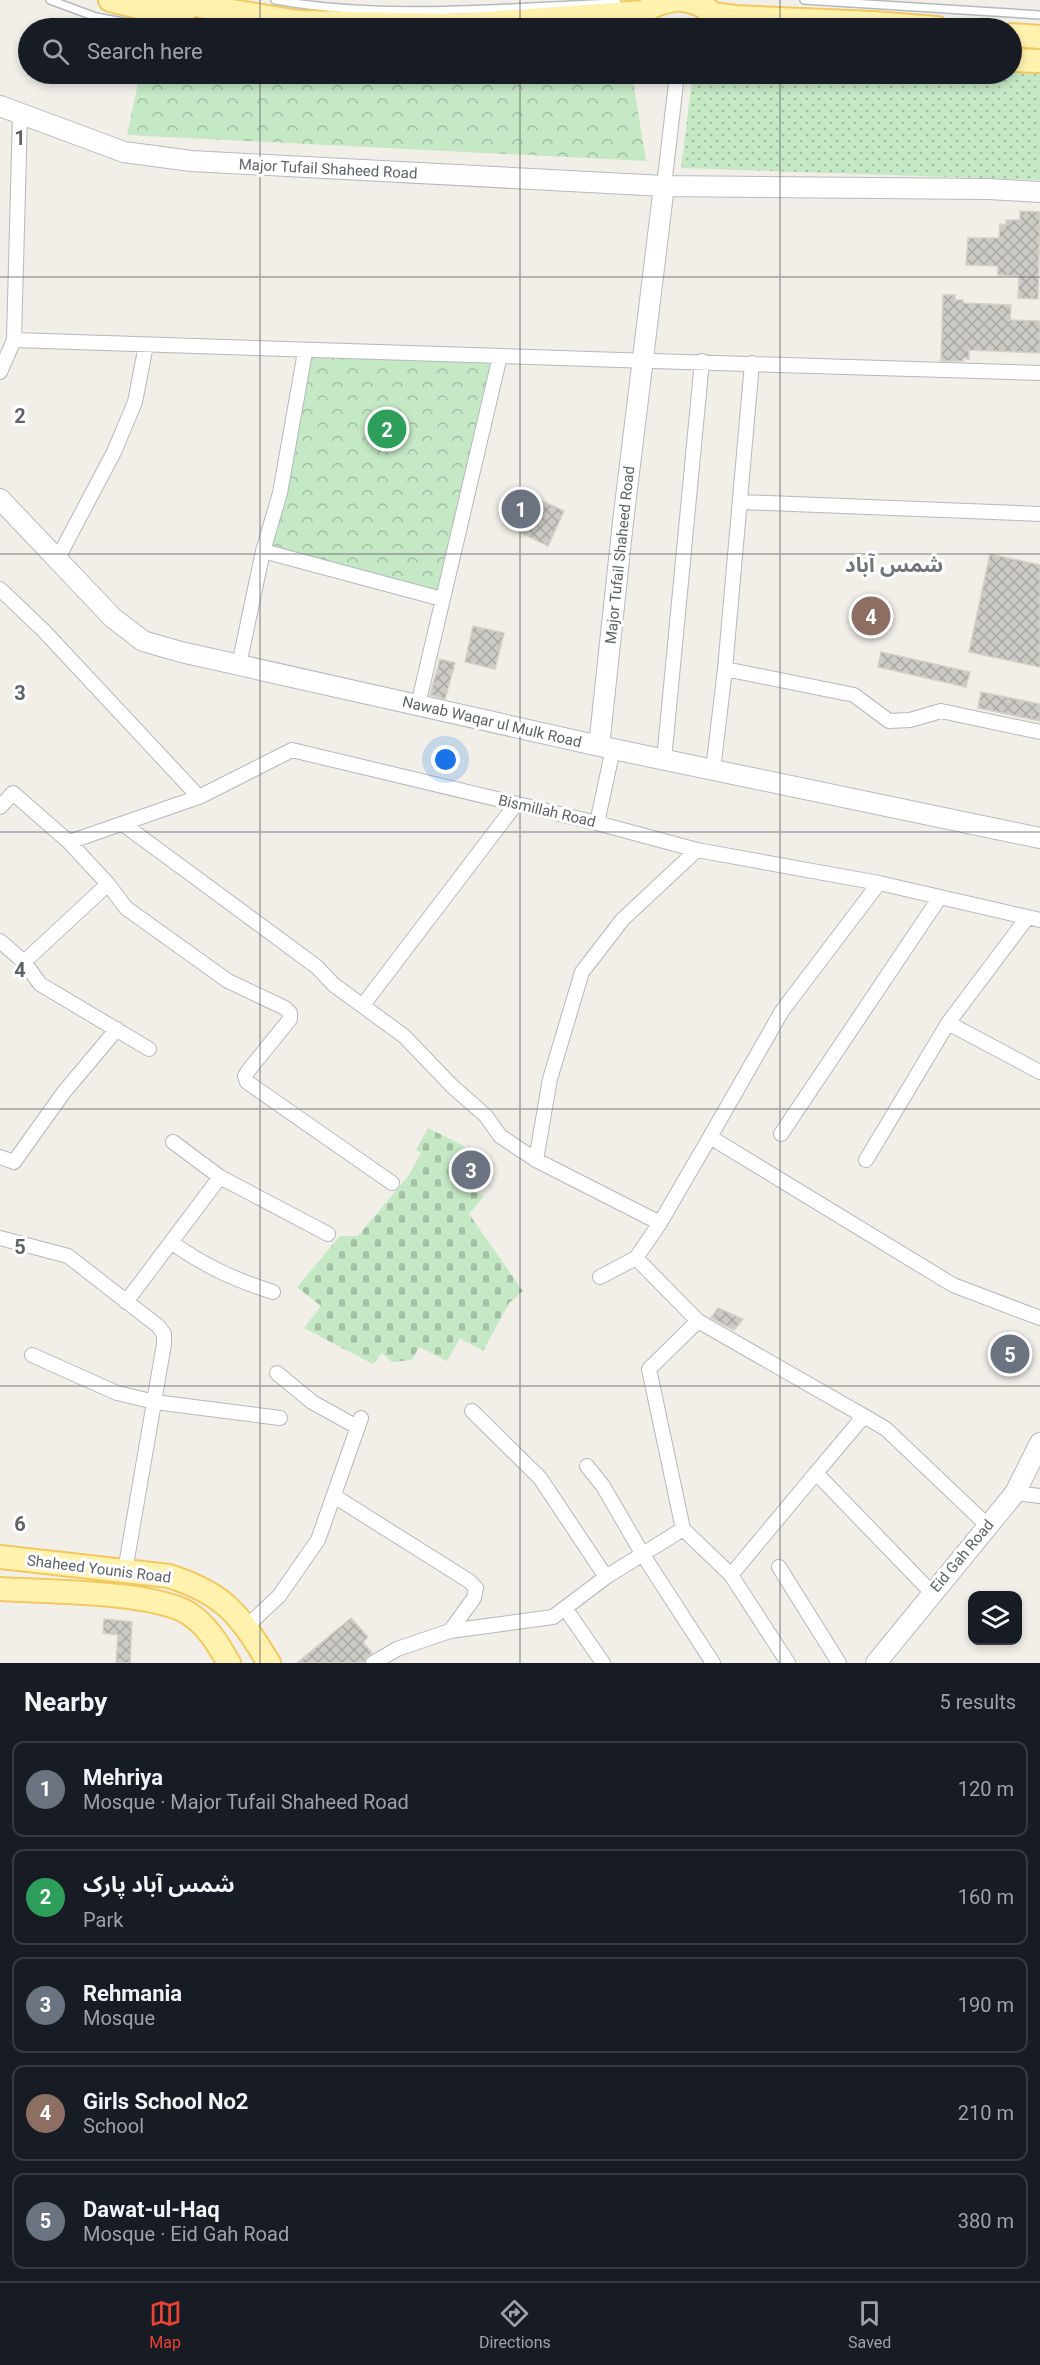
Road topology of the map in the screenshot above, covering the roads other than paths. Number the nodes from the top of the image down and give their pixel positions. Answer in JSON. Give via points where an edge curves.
{"nodes":[{"id":1,"x":50,"y":0,"type":"edge"},
{"id":2,"x":110,"y":0,"type":"edge"},
{"id":3,"x":164,"y":0,"type":"edge"},
{"id":4,"x":275,"y":0,"type":"edge"},
{"id":5,"x":804,"y":0,"type":"edge"},
{"id":6,"x":694,"y":6,"type":"edge"},
{"id":7,"x":638,"y":11,"type":"edge"},
{"id":8,"x":1040,"y":15,"type":"edge"},
{"id":9,"x":101,"y":18,"type":"edge"},
{"id":10,"x":184,"y":18,"type":"edge"},
{"id":11,"x":274,"y":18,"type":"edge"},
{"id":12,"x":548,"y":18,"type":"edge"},
{"id":13,"x":751,"y":18,"type":"edge"},
{"id":14,"x":1022,"y":36,"type":"edge"},
{"id":15,"x":1040,"y":37,"type":"edge"},
{"id":16,"x":1022,"y":60,"type":"edge"},
{"id":17,"x":1040,"y":61,"type":"edge"},
{"id":18,"x":676,"y":84,"type":"edge"},
{"id":19,"x":0,"y":106,"type":"edge"},
{"id":20,"x":20,"y":114,"type":"junction"},
{"id":21,"x":664,"y":186,"type":"junction"},
{"id":22,"x":1040,"y":192,"type":"edge"},
{"id":23,"x":14,"y":340,"type":"junction"},
{"id":24,"x":146,"y":345,"type":"junction"},
{"id":25,"x":304,"y":352,"type":"junction"},
{"id":26,"x":500,"y":356,"type":"junction"},
{"id":27,"x":643,"y":360,"type":"junction"},
{"id":28,"x":702,"y":361,"type":"junction"},
{"id":29,"x":752,"y":363,"type":"junction"},
{"id":30,"x":0,"y":372,"type":"edge"},
{"id":31,"x":1040,"y":373,"type":"edge"},
{"id":32,"x":0,"y":499,"type":"edge"},
{"id":33,"x":741,"y":502,"type":"junction"},
{"id":34,"x":1040,"y":514,"type":"edge"},
{"id":35,"x":263,"y":551,"type":"junction"},
{"id":36,"x":58,"y":558,"type":"junction"},
{"id":37,"x":0,"y":589,"type":"edge"},
{"id":38,"x":442,"y":599,"type":"junction"},
{"id":39,"x":239,"y":665,"type":"junction"},
{"id":40,"x":725,"y":669,"type":"junction"},
{"id":41,"x":418,"y":705,"type":"junction"},
{"id":42,"x":1040,"y":732,"type":"edge"},
{"id":43,"x":606,"y":747,"type":"junction"},
{"id":44,"x":664,"y":760,"type":"junction"},
{"id":45,"x":713,"y":770,"type":"junction"},
{"id":46,"x":199,"y":797,"type":"junction"},
{"id":47,"x":516,"y":804,"type":"junction"},
{"id":48,"x":0,"y":807,"type":"edge"},
{"id":49,"x":597,"y":823,"type":"junction"},
{"id":50,"x":123,"y":824,"type":"junction"},
{"id":51,"x":1040,"y":838,"type":"edge"},
{"id":52,"x":69,"y":842,"type":"junction"},
{"id":53,"x":697,"y":850,"type":"junction"},
{"id":54,"x":879,"y":883,"type":"junction"},
{"id":55,"x":108,"y":884,"type":"junction"},
{"id":56,"x":940,"y":897,"type":"junction"},
{"id":57,"x":1033,"y":919,"type":"edge"},
{"id":58,"x":0,"y":941,"type":"edge"},
{"id":59,"x":24,"y":962,"type":"junction"},
{"id":60,"x":363,"y":1005,"type":"junction"},
{"id":61,"x":948,"y":1023,"type":"junction"},
{"id":62,"x":117,"y":1029,"type":"junction"},
{"id":63,"x":149,"y":1049,"type":"dead end"},
{"id":64,"x":1040,"y":1072,"type":"edge"},
{"id":65,"x":780,"y":1134,"type":"dead end"},
{"id":66,"x":710,"y":1137,"type":"junction"},
{"id":67,"x":173,"y":1142,"type":"dead end"},
{"id":68,"x":0,"y":1157,"type":"edge"},
{"id":69,"x":536,"y":1160,"type":"junction"},
{"id":70,"x":866,"y":1160,"type":"dead end"},
{"id":71,"x":220,"y":1177,"type":"junction"},
{"id":72,"x":392,"y":1184,"type":"dead end"},
{"id":73,"x":660,"y":1223,"type":"junction"},
{"id":74,"x":328,"y":1234,"type":"dead end"},
{"id":75,"x":0,"y":1238,"type":"edge"},
{"id":76,"x":172,"y":1243,"type":"junction"},
{"id":77,"x":636,"y":1258,"type":"junction"},
{"id":78,"x":600,"y":1277,"type":"dead end"},
{"id":79,"x":273,"y":1292,"type":"dead end"},
{"id":80,"x":126,"y":1302,"type":"junction"},
{"id":81,"x":1040,"y":1318,"type":"edge"},
{"id":82,"x":698,"y":1321,"type":"junction"},
{"id":83,"x":32,"y":1355,"type":"dead end"},
{"id":84,"x":277,"y":1373,"type":"dead end"},
{"id":85,"x":155,"y":1402,"type":"junction"},
{"id":86,"x":472,"y":1411,"type":"dead end"},
{"id":87,"x":864,"y":1416,"type":"junction"},
{"id":88,"x":280,"y":1418,"type":"dead end"},
{"id":89,"x":1040,"y":1443,"type":"edge"},
{"id":90,"x":587,"y":1466,"type":"dead end"},
{"id":91,"x":816,"y":1473,"type":"junction"},
{"id":92,"x":1015,"y":1493,"type":"junction"},
{"id":93,"x":334,"y":1496,"type":"junction"},
{"id":94,"x":1040,"y":1496,"type":"edge"},
{"id":95,"x":987,"y":1525,"type":"junction"},
{"id":96,"x":683,"y":1529,"type":"junction"},
{"id":97,"x":643,"y":1555,"type":"junction"},
{"id":98,"x":0,"y":1557,"type":"edge"},
{"id":99,"x":779,"y":1567,"type":"dead end"},
{"id":100,"x":126,"y":1571,"type":"junction"},
{"id":101,"x":731,"y":1575,"type":"junction"},
{"id":102,"x":606,"y":1577,"type":"junction"},
{"id":103,"x":0,"y":1589,"type":"edge"},
{"id":104,"x":932,"y":1593,"type":"junction"},
{"id":105,"x":565,"y":1608,"type":"junction"},
{"id":106,"x":246,"y":1627,"type":"junction"},
{"id":107,"x":450,"y":1631,"type":"junction"},
{"id":108,"x":229,"y":1663,"type":"edge"},
{"id":109,"x":269,"y":1663,"type":"edge"},
{"id":110,"x":373,"y":1663,"type":"edge"},
{"id":111,"x":603,"y":1663,"type":"edge"},
{"id":112,"x":713,"y":1663,"type":"edge"},
{"id":113,"x":788,"y":1663,"type":"edge"},
{"id":114,"x":839,"y":1663,"type":"edge"},
{"id":115,"x":876,"y":1663,"type":"edge"}],
"edges":[{"from":1,"to":9,"type":"lane"},
{"from":2,"to":10,"type":"main road"},
{"from":3,"to":11,"type":"main road"},
{"from":4,"to":7,"type":"lane","via":[[413,11]]},
{"from":5,"to":8,"type":"lane"},
{"from":6,"to":7,"type":"main road"},
{"from":6,"to":13,"type":"main road"},
{"from":7,"to":12,"type":"main road"},
{"from":14,"to":15,"type":"main road"},
{"from":16,"to":17,"type":"main road"},
{"from":18,"to":21,"type":"street"},
{"from":19,"to":20,"type":"street","name":"Major Tufail Shaheed Road"},
{"from":20,"to":21,"type":"street","name":"Major Tufail Shaheed Road","via":[[124,152],[191,161]]},
{"from":20,"to":23,"type":"street"},
{"from":21,"to":22,"type":"street","name":"Major Tufail Shaheed Road"},
{"from":21,"to":27,"type":"street","name":"Major Tufail Shaheed Road"},
{"from":23,"to":24,"type":"street"},
{"from":23,"to":30,"type":"street"},
{"from":24,"to":25,"type":"street"},
{"from":24,"to":36,"type":"street","via":[[135,402],[114,452]]},
{"from":25,"to":26,"type":"street"},
{"from":25,"to":35,"type":"street","via":[[280,493]]},
{"from":26,"to":27,"type":"street"},
{"from":26,"to":38,"type":"street"},
{"from":27,"to":28,"type":"street"},
{"from":27,"to":43,"type":"street","name":"Major Tufail Shaheed Road"},
{"from":28,"to":29,"type":"street"},
{"from":28,"to":44,"type":"street"},
{"from":29,"to":31,"type":"street"},
{"from":29,"to":33,"type":"street"},
{"from":32,"to":36,"type":"street","name":"Nawab Waqar ul Mulk Road"},
{"from":33,"to":34,"type":"street"},
{"from":33,"to":40,"type":"street"},
{"from":35,"to":38,"type":"street"},
{"from":35,"to":39,"type":"street"},
{"from":36,"to":39,"type":"street","name":"Nawab Waqar ul Mulk Road","via":[[113,618],[142,641]]},
{"from":37,"to":46,"type":"street"},
{"from":38,"to":41,"type":"street"},
{"from":39,"to":41,"type":"street","name":"Nawab Waqar ul Mulk Road"},
{"from":40,"to":42,"type":"street","via":[[854,695],[889,721],[941,711]]},
{"from":40,"to":45,"type":"street"},
{"from":41,"to":43,"type":"street","name":"Nawab Waqar ul Mulk Road"},
{"from":43,"to":44,"type":"street","name":"Nawab Waqar ul Mulk Road"},
{"from":43,"to":49,"type":"street"},
{"from":44,"to":45,"type":"street","name":"Nawab Waqar ul Mulk Road"},
{"from":45,"to":51,"type":"street","name":"Nawab Waqar ul Mulk Road"},
{"from":46,"to":47,"type":"street","name":"Bismillah Road","via":[[292,750]]},
{"from":46,"to":50,"type":"street","name":"Bismillah Road"},
{"from":47,"to":49,"type":"street","name":"Bismillah Road"},
{"from":47,"to":60,"type":"street"},
{"from":48,"to":52,"type":"street","via":[[13,793]]},
{"from":49,"to":53,"type":"street","name":"Bismillah Road"},
{"from":50,"to":52,"type":"street","name":"Bismillah Road"},
{"from":50,"to":60,"type":"street"},
{"from":52,"to":55,"type":"street"},
{"from":53,"to":54,"type":"street","name":"Bismillah Road"},
{"from":53,"to":69,"type":"street","via":[[623,919],[582,972],[550,1079]]},
{"from":54,"to":56,"type":"street","name":"Bismillah Road"},
{"from":54,"to":66,"type":"street","via":[[782,1011]]},
{"from":55,"to":59,"type":"street"},
{"from":55,"to":72,"type":"street","via":[[126,908],[228,981],[291,1013],[248,1071],[247,1082]]},
{"from":56,"to":57,"type":"street","name":"Bismillah Road"},
{"from":56,"to":65,"type":"street"},
{"from":57,"to":61,"type":"street"},
{"from":58,"to":59,"type":"street"},
{"from":59,"to":62,"type":"street","via":[[40,984]]},
{"from":60,"to":69,"type":"street","via":[[405,1036],[486,1116],[501,1136]]},
{"from":61,"to":64,"type":"street"},
{"from":61,"to":70,"type":"street"},
{"from":62,"to":63,"type":"street"},
{"from":62,"to":68,"type":"street","via":[[64,1092],[14,1162]]},
{"from":66,"to":73,"type":"street"},
{"from":66,"to":81,"type":"street","via":[[953,1285]]},
{"from":67,"to":71,"type":"street"},
{"from":69,"to":73,"type":"street"},
{"from":71,"to":74,"type":"street"},
{"from":71,"to":76,"type":"street"},
{"from":73,"to":77,"type":"street"},
{"from":75,"to":80,"type":"street","via":[[68,1256]]},
{"from":76,"to":79,"type":"street","via":[[234,1280]]},
{"from":76,"to":80,"type":"street"},
{"from":77,"to":78,"type":"street"},
{"from":77,"to":82,"type":"street"},
{"from":80,"to":85,"type":"street","via":[[164,1334]]},
{"from":82,"to":87,"type":"street"},
{"from":82,"to":96,"type":"street","via":[[649,1369]]},
{"from":83,"to":85,"type":"street","via":[[117,1393]]},
{"from":84,"to":93,"type":"street","via":[[312,1402],[359,1422]]},
{"from":85,"to":88,"type":"street"},
{"from":85,"to":100,"type":"street"},
{"from":86,"to":102,"type":"street","via":[[540,1478]]},
{"from":87,"to":91,"type":"street"},
{"from":87,"to":95,"type":"street","via":[[886,1429]]},
{"from":89,"to":92,"type":"street","name":"Eid Gah Road"},
{"from":90,"to":97,"type":"street"},
{"from":91,"to":101,"type":"street"},
{"from":91,"to":104,"type":"street"},
{"from":92,"to":94,"type":"street"},
{"from":92,"to":95,"type":"street","name":"Eid Gah Road"},
{"from":93,"to":106,"type":"street","via":[[318,1540],[279,1596]]},
{"from":93,"to":107,"type":"street","via":[[476,1588],[474,1598]]},
{"from":95,"to":104,"type":"street","name":"Eid Gah Road"},
{"from":96,"to":97,"type":"street"},
{"from":96,"to":101,"type":"street"},
{"from":97,"to":102,"type":"street"},
{"from":97,"to":112,"type":"street"},
{"from":98,"to":100,"type":"main road","name":"Shaheed Younis Road"},
{"from":99,"to":114,"type":"street"},
{"from":100,"to":106,"type":"main road","name":"Shaheed Younis Road","via":[[169,1576],[194,1584],[215,1595]]},
{"from":101,"to":113,"type":"street"},
{"from":102,"to":105,"type":"street"},
{"from":103,"to":108,"type":"main road","name":"Shaheed Younis Road","via":[[102,1595],[170,1605],[204,1626]]},
{"from":104,"to":115,"type":"street","name":"Eid Gah Road"},
{"from":105,"to":107,"type":"street","via":[[553,1617]]},
{"from":105,"to":111,"type":"street"},
{"from":106,"to":109,"type":"main road","name":"Shaheed Younis Road"},
{"from":107,"to":110,"type":"street","via":[[397,1648]]}]}
